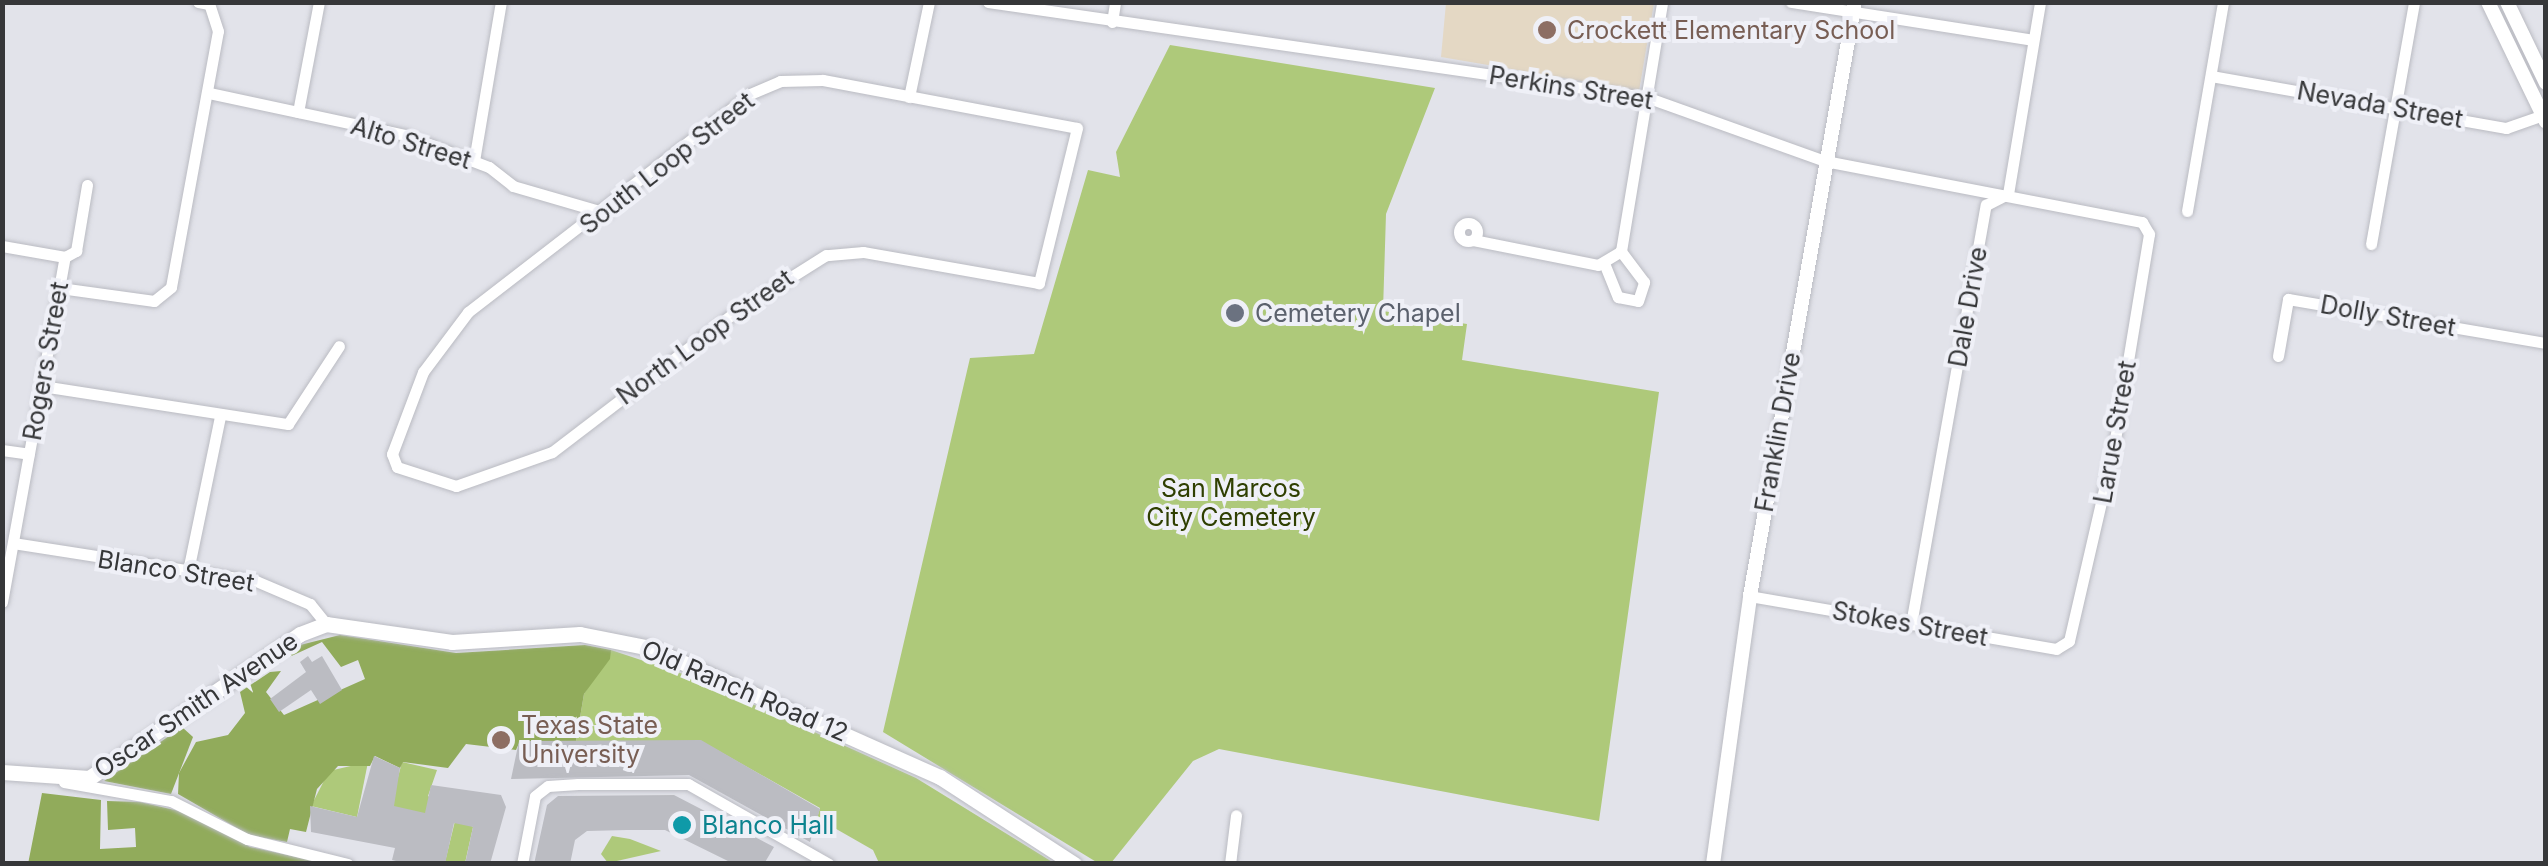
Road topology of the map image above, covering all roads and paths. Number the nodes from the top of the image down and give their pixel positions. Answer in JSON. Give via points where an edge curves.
{"nodes":[{"id":1,"x":319,"y":2,"type":"edge"},
{"id":2,"x":501,"y":2,"type":"edge"},
{"id":3,"x":929,"y":2,"type":"edge"},
{"id":4,"x":988,"y":2,"type":"edge"},
{"id":5,"x":1115,"y":2,"type":"edge"},
{"id":6,"x":1662,"y":2,"type":"edge"},
{"id":7,"x":1791,"y":2,"type":"edge"},
{"id":8,"x":2040,"y":2,"type":"edge"},
{"id":9,"x":2223,"y":2,"type":"edge"},
{"id":10,"x":2414,"y":2,"type":"edge"},
{"id":11,"x":2488,"y":2,"type":"edge"},
{"id":12,"x":2507,"y":2,"type":"edge"},
{"id":13,"x":203,"y":3,"type":"edge"},
{"id":14,"x":1854,"y":8,"type":"edge"},
{"id":15,"x":1112,"y":22,"type":"junction"},
{"id":16,"x":2033,"y":40,"type":"junction"},
{"id":17,"x":2211,"y":76,"type":"junction"},
{"id":18,"x":2546,"y":82,"type":"edge"},
{"id":19,"x":209,"y":93,"type":"junction"},
{"id":20,"x":909,"y":97,"type":"junction"},
{"id":21,"x":1646,"y":97,"type":"junction"},
{"id":22,"x":2396,"y":108,"type":"junction"},
{"id":23,"x":298,"y":112,"type":"junction"},
{"id":24,"x":2544,"y":118,"type":"edge"},
{"id":25,"x":1824,"y":160,"type":"junction"},
{"id":26,"x":474,"y":161,"type":"junction"},
{"id":27,"x":87,"y":185,"type":"dead end"},
{"id":28,"x":2008,"y":194,"type":"junction"},
{"id":29,"x":606,"y":212,"type":"junction"},
{"id":30,"x":2187,"y":212,"type":"dead end"},
{"id":31,"x":2142,"y":222,"type":"joint"},
{"id":32,"x":1473,"y":240,"type":"dead end"},
{"id":33,"x":2371,"y":244,"type":"dead end"},
{"id":34,"x":2,"y":246,"type":"edge"},
{"id":35,"x":1621,"y":251,"type":"junction"},
{"id":36,"x":65,"y":257,"type":"junction"},
{"id":37,"x":1604,"y":262,"type":"junction"},
{"id":38,"x":1039,"y":283,"type":"joint"},
{"id":39,"x":60,"y":288,"type":"junction"},
{"id":40,"x":2546,"y":342,"type":"edge"},
{"id":41,"x":339,"y":346,"type":"dead end"},
{"id":42,"x":2278,"y":356,"type":"dead end"},
{"id":43,"x":42,"y":386,"type":"junction"},
{"id":44,"x":220,"y":417,"type":"junction"},
{"id":45,"x":2,"y":450,"type":"edge"},
{"id":46,"x":30,"y":454,"type":"junction"},
{"id":47,"x":395,"y":461,"type":"joint"},
{"id":48,"x":13,"y":542,"type":"junction"},
{"id":49,"x":188,"y":571,"type":"junction"},
{"id":50,"x":1750,"y":596,"type":"junction"},
{"id":51,"x":2,"y":602,"type":"edge"},
{"id":52,"x":326,"y":624,"type":"junction"},
{"id":53,"x":1911,"y":624,"type":"junction"},
{"id":54,"x":2069,"y":641,"type":"joint"},
{"id":55,"x":2,"y":772,"type":"edge"},
{"id":56,"x":64,"y":782,"type":"junction"},
{"id":57,"x":1236,"y":815,"type":"dead end"},
{"id":58,"x":348,"y":864,"type":"edge"},
{"id":59,"x":522,"y":864,"type":"edge"},
{"id":60,"x":829,"y":864,"type":"edge"},
{"id":61,"x":1074,"y":864,"type":"edge"},
{"id":62,"x":1230,"y":864,"type":"edge"},
{"id":63,"x":1713,"y":864,"type":"edge"}],
"edges":[{"from":1,"to":23,"type":"street"},
{"from":2,"to":26,"type":"street"},
{"from":3,"to":20,"type":"street"},
{"from":4,"to":15,"type":"street","name":"Perkins Street"},
{"from":5,"to":15,"type":"street"},
{"from":6,"to":21,"type":"street"},
{"from":7,"to":14,"type":"street"},
{"from":8,"to":16,"type":"street","name":"Dale Drive"},
{"from":9,"to":17,"type":"street"},
{"from":10,"to":22,"type":"street"},
{"from":11,"to":24,"type":"street"},
{"from":12,"to":18,"type":"street"},
{"from":13,"to":19,"type":"street","via":[[218,32]]},
{"from":14,"to":16,"type":"street"},
{"from":14,"to":25,"type":"street","name":"Franklin Drive"},
{"from":15,"to":21,"type":"street","name":"Perkins Street"},
{"from":16,"to":28,"type":"street","name":"Dale Drive"},
{"from":17,"to":22,"type":"street","name":"Nevada Street"},
{"from":17,"to":30,"type":"street"},
{"from":19,"to":23,"type":"street","name":"Alto Street"},
{"from":19,"to":39,"type":"street","via":[[171,287],[160,296],[118,300]]},
{"from":20,"to":29,"type":"street","name":"South Loop Street","via":[[822,80],[780,81],[734,105]]},
{"from":20,"to":38,"type":"street","name":"South Loop Street","via":[[1078,128]]},
{"from":21,"to":25,"type":"street","name":"Perkins Street"},
{"from":21,"to":35,"type":"street"},
{"from":22,"to":24,"type":"street","name":"Nevada Street","via":[[2513,128]]},
{"from":22,"to":33,"type":"street"},
{"from":23,"to":26,"type":"street","name":"Alto Street","via":[[405,136]]},
{"from":25,"to":28,"type":"street","name":"Perkins Street"},
{"from":25,"to":50,"type":"street","name":"Franklin Drive"},
{"from":26,"to":29,"type":"street","name":"Alto Street","via":[[513,186]]},
{"from":27,"to":36,"type":"street","name":"Rogers Street","via":[[76,251]]},
{"from":28,"to":31,"type":"street","name":"Perkins Street"},
{"from":28,"to":53,"type":"street","name":"Dale Drive","via":[[1986,206]]},
{"from":29,"to":47,"type":"street","name":"South Loop Street","via":[[468,312],[423,372]]},
{"from":31,"to":54,"type":"street","name":"Larue Street","via":[[2149,234],[2114,446]]},
{"from":32,"to":37,"type":"street"},
{"from":34,"to":36,"type":"street"},
{"from":35,"to":37,"type":"street"},
{"from":35,"to":37,"type":"street","via":[[1644,282],[1638,302],[1618,297]]},
{"from":36,"to":39,"type":"street","name":"Rogers Street"},
{"from":38,"to":47,"type":"street","name":"North Loop Street","via":[[863,252],[826,255],[734,313],[552,452],[456,486],[412,476]]},
{"from":39,"to":43,"type":"street","name":"Rogers Street"},
{"from":40,"to":42,"type":"street","name":"Dolly Street","via":[[2288,299]]},
{"from":41,"to":44,"type":"street","via":[[288,424]]},
{"from":43,"to":44,"type":"street"},
{"from":43,"to":46,"type":"street","name":"Rogers Street"},
{"from":44,"to":49,"type":"street"},
{"from":45,"to":46,"type":"street"},
{"from":46,"to":48,"type":"street","name":"Rogers Street"},
{"from":48,"to":49,"type":"street","name":"Blanco Street"},
{"from":48,"to":51,"type":"street","name":"Rogers Street"},
{"from":49,"to":52,"type":"street","name":"Blanco Street","via":[[256,581],[310,604]]},
{"from":50,"to":53,"type":"street","name":"Stokes Street"},
{"from":50,"to":63,"type":"street","name":"Franklin Drive"},
{"from":52,"to":56,"type":"main road","name":"Oscar Smith Avenue","via":[[300,634],[101,771]]},
{"from":52,"to":61,"type":"main road","name":"Old Ranch Road 12","via":[[452,642],[563,633],[650,648],[940,777]]},
{"from":53,"to":54,"type":"street","name":"Stokes Street","via":[[2056,648]]},
{"from":55,"to":56,"type":"main road"},
{"from":56,"to":58,"type":"street","via":[[171,801],[247,839]]},
{"from":57,"to":62,"type":"street"},
{"from":59,"to":60,"type":"street","via":[[540,791],[688,784]]}]}
